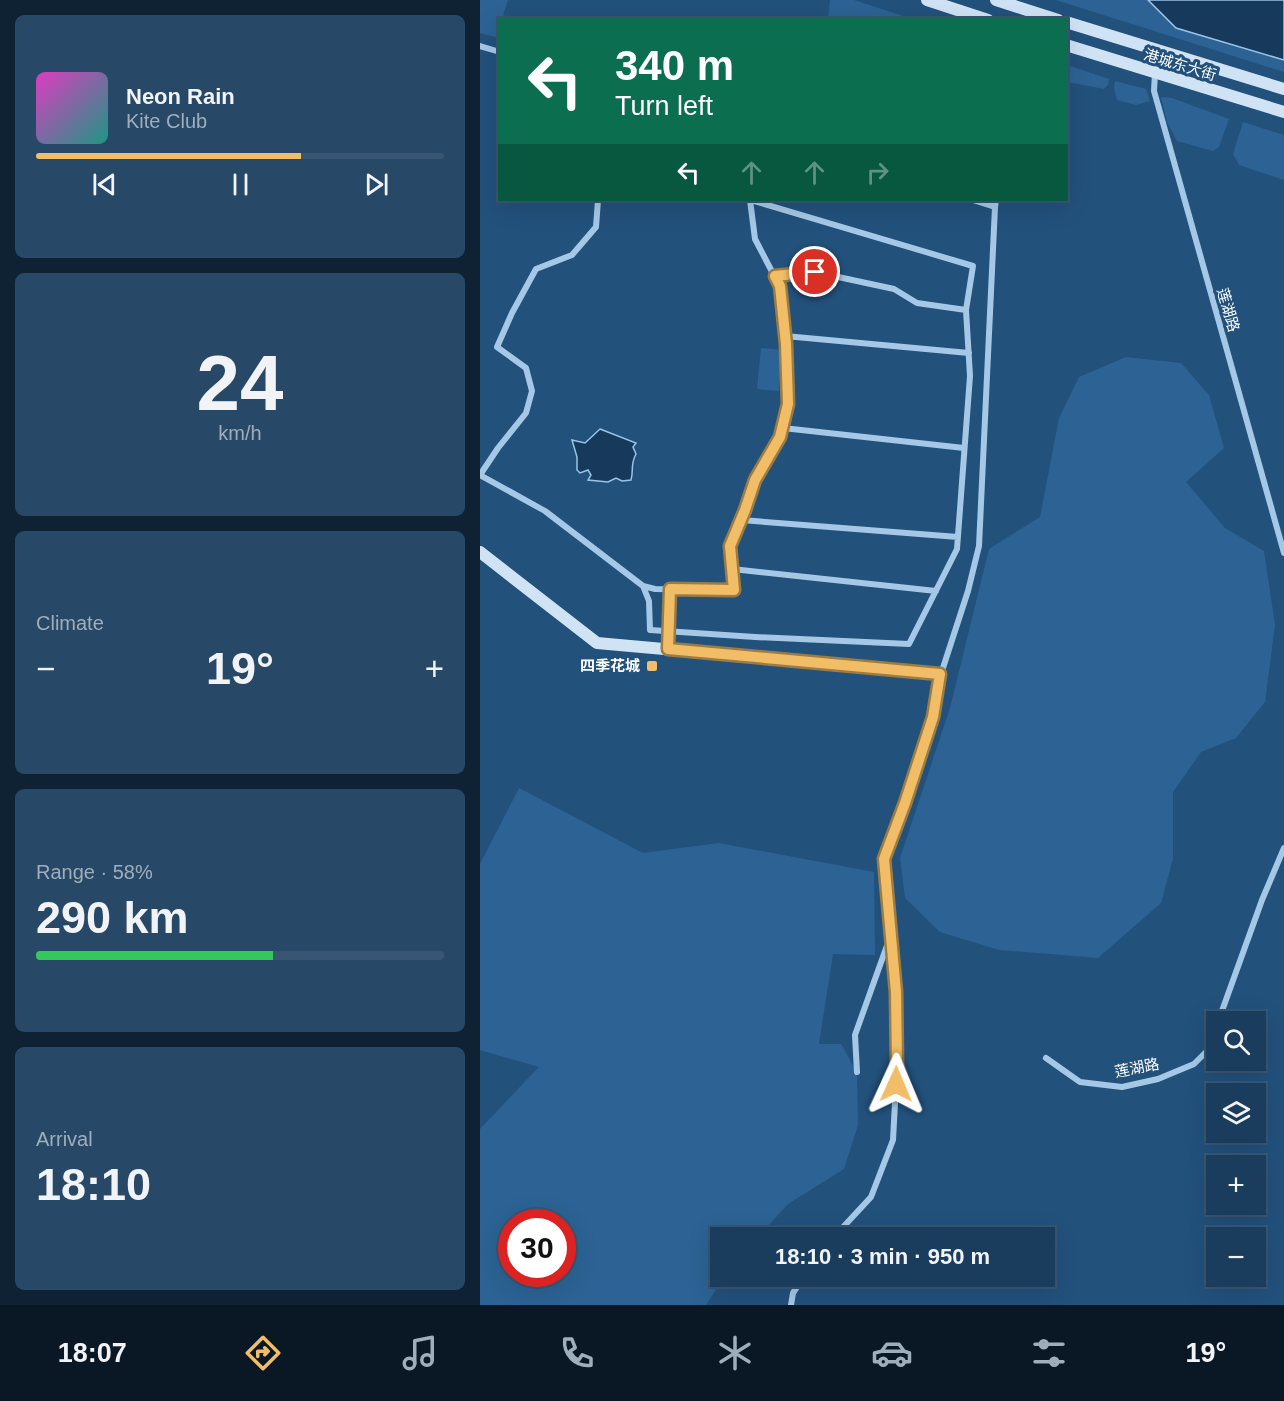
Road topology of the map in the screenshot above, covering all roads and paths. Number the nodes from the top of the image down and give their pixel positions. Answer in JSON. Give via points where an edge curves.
{"nodes":[{"id":1,"x":927,"y":0,"type":"edge"},
{"id":2,"x":996,"y":0,"type":"edge"},
{"id":3,"x":982,"y":18,"type":"edge"},
{"id":4,"x":1052,"y":18,"type":"edge"},
{"id":5,"x":1068,"y":23,"type":"edge"},
{"id":6,"x":480,"y":46,"type":"edge"},
{"id":7,"x":1068,"y":46,"type":"edge"},
{"id":8,"x":498,"y":51,"type":"edge"},
{"id":9,"x":1155,"y":73,"type":"junction"},
{"id":10,"x":1284,"y":89,"type":"edge"},
{"id":11,"x":1284,"y":112,"type":"edge"},
{"id":12,"x":598,"y":201,"type":"edge"},
{"id":13,"x":751,"y":201,"type":"edge"},
{"id":14,"x":754,"y":201,"type":"edge"},
{"id":15,"x":981,"y":201,"type":"edge"},
{"id":16,"x":996,"y":203,"type":"edge"},
{"id":17,"x":775,"y":276,"type":"junction"},
{"id":18,"x":966,"y":310,"type":"junction"},
{"id":19,"x":785,"y":336,"type":"junction"},
{"id":20,"x":969,"y":353,"type":"junction"},
{"id":21,"x":783,"y":428,"type":"junction"},
{"id":22,"x":964,"y":448,"type":"junction"},
{"id":23,"x":480,"y":476,"type":"edge"},
{"id":24,"x":480,"y":476,"type":"edge"},
{"id":25,"x":741,"y":520,"type":"junction"},
{"id":26,"x":958,"y":537,"type":"junction"},
{"id":27,"x":480,"y":552,"type":"edge"},
{"id":28,"x":1284,"y":553,"type":"edge"},
{"id":29,"x":732,"y":569,"type":"junction"},
{"id":30,"x":643,"y":586,"type":"junction"},
{"id":31,"x":670,"y":589,"type":"junction"},
{"id":32,"x":936,"y":591,"type":"junction"},
{"id":33,"x":668,"y":632,"type":"junction"},
{"id":34,"x":668,"y":649,"type":"junction"},
{"id":35,"x":940,"y":674,"type":"junction"},
{"id":36,"x":1284,"y":848,"type":"edge"},
{"id":37,"x":891,"y":937,"type":"junction"},
{"id":38,"x":1222,"y":1011,"type":"edge"},
{"id":39,"x":1206,"y":1052,"type":"edge"},
{"id":40,"x":1046,"y":1058,"type":"dead end"},
{"id":41,"x":856,"y":1072,"type":"dead end"},
{"id":42,"x":842,"y":1227,"type":"edge"},
{"id":43,"x":798,"y":1287,"type":"edge"},
{"id":44,"x":791,"y":1305,"type":"edge"}],
"edges":[{"from":1,"to":3,"type":"main road"},
{"from":2,"to":4,"type":"main road"},
{"from":5,"to":10,"type":"main road","name":"港城东大街"},
{"from":6,"to":8,"type":"street"},
{"from":7,"to":9,"type":"main road","name":"港城东大街"},
{"from":9,"to":11,"type":"main road","name":"港城东大街"},
{"from":9,"to":28,"type":"street","name":"莲湖路","via":[[1154,92]]},
{"from":12,"to":24,"type":"street","via":[[596,227],[572,255],[536,269],[497,347],[526,368],[532,391],[526,413]]},
{"from":13,"to":17,"type":"street","via":[[755,239]]},
{"from":14,"to":18,"type":"street","via":[[973,266]]},
{"from":15,"to":16,"type":"street"},
{"from":16,"to":35,"type":"street","via":[[979,546]]},
{"from":17,"to":18,"type":"street","via":[[815,272],[894,289],[917,303]]},
{"from":17,"to":19,"type":"street","via":[[780,286]]},
{"from":18,"to":20,"type":"street"},
{"from":19,"to":20,"type":"street"},
{"from":19,"to":21,"type":"street","via":[[788,404]]},
{"from":20,"to":22,"type":"street"},
{"from":21,"to":22,"type":"street"},
{"from":21,"to":25,"type":"street","via":[[755,480]]},
{"from":22,"to":26,"type":"street"},
{"from":23,"to":30,"type":"street","via":[[546,511]]},
{"from":25,"to":26,"type":"street"},
{"from":25,"to":29,"type":"street","via":[[730,546]]},
{"from":26,"to":32,"type":"street","via":[[957,549]]},
{"from":27,"to":34,"type":"main road","via":[[597,643]]},
{"from":29,"to":31,"type":"street","via":[[734,590]]},
{"from":29,"to":32,"type":"street"},
{"from":30,"to":31,"type":"street"},
{"from":30,"to":33,"type":"street","via":[[649,601],[650,630]]},
{"from":31,"to":33,"type":"street"},
{"from":32,"to":33,"type":"street","via":[[909,644]]},
{"from":33,"to":34,"type":"street"},
{"from":34,"to":35,"type":"main road"},
{"from":35,"to":37,"type":"street","via":[[933,717],[884,859]]},
{"from":36,"to":38,"type":"street","name":"莲湖路"},
{"from":37,"to":41,"type":"street","via":[[855,1035]]},
{"from":37,"to":42,"type":"street","via":[[897,1066],[893,1140],[871,1197]]},
{"from":39,"to":40,"type":"street","name":"莲湖路","via":[[1194,1064],[1158,1079],[1122,1087],[1080,1082]]},
{"from":43,"to":44,"type":"street"}]}
